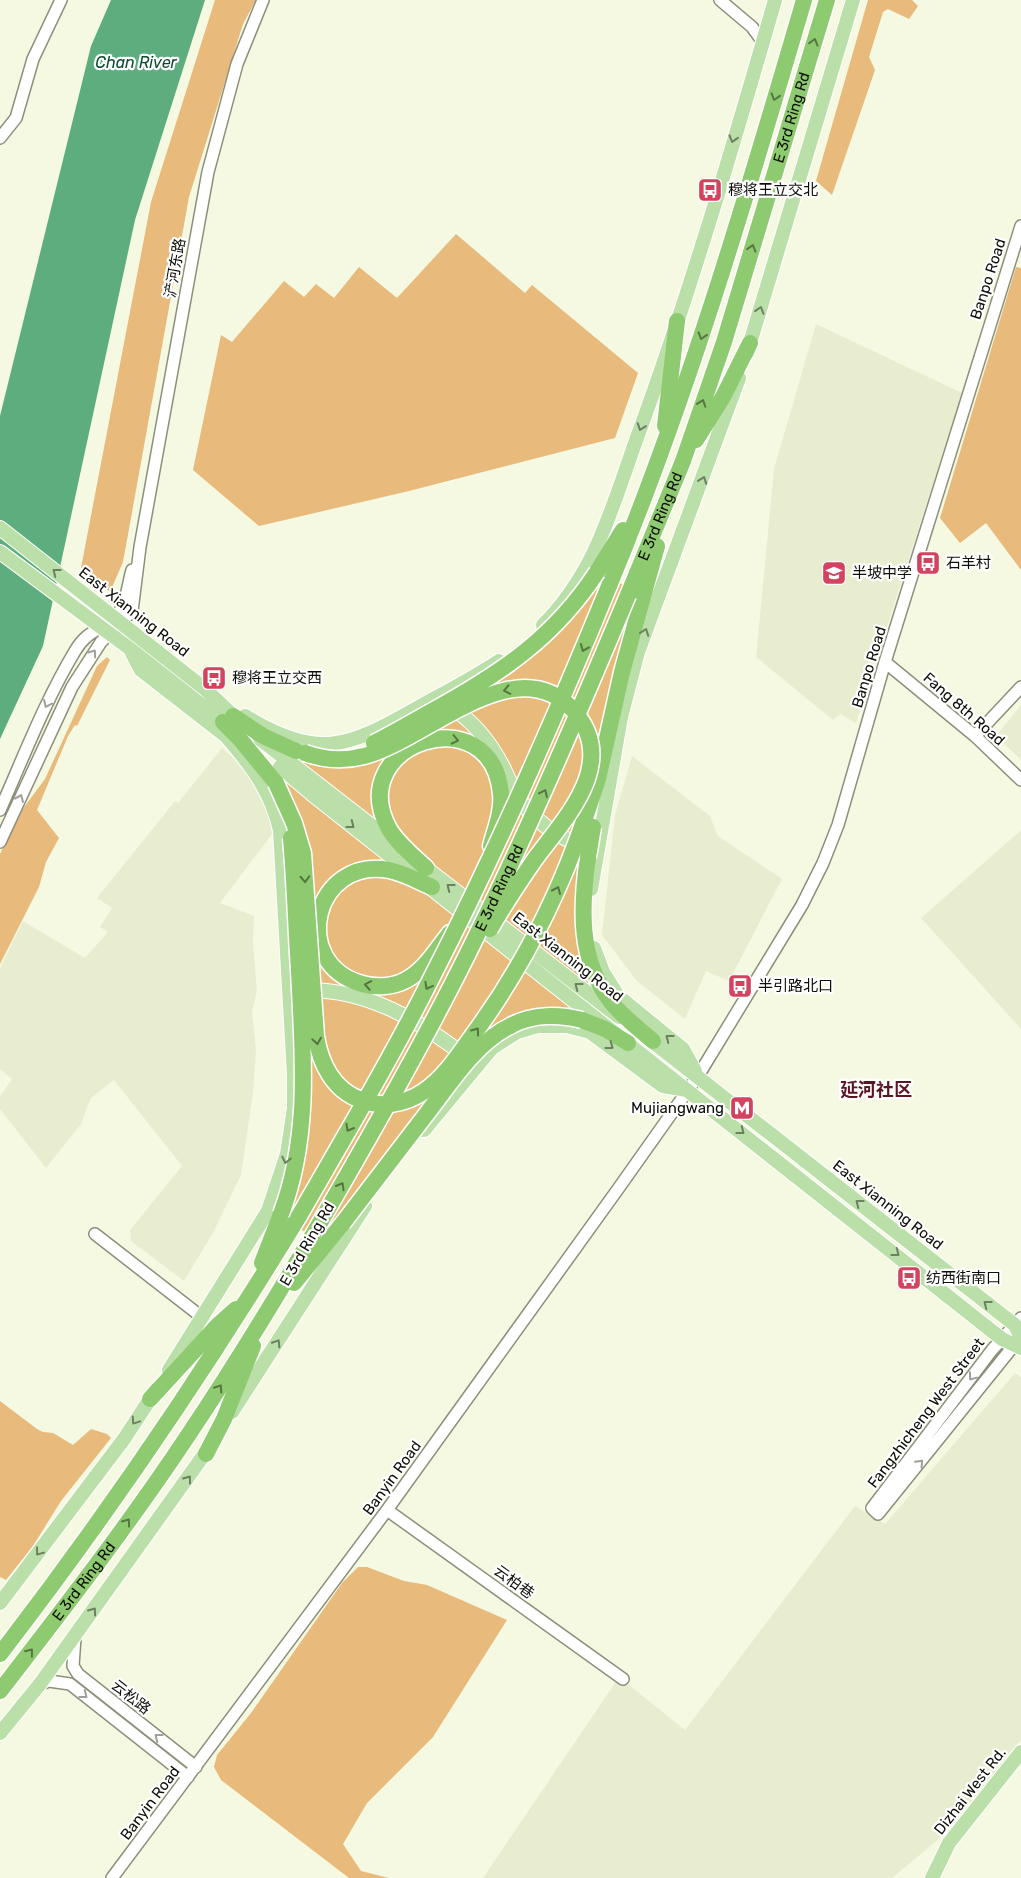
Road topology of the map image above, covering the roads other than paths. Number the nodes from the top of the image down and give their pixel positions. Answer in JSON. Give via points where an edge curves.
{"nodes":[{"id":1,"x":61,"y":0,"type":"edge"},
{"id":2,"x":263,"y":0,"type":"edge"},
{"id":3,"x":720,"y":0,"type":"edge"},
{"id":4,"x":775,"y":0,"type":"edge"},
{"id":5,"x":804,"y":0,"type":"edge"},
{"id":6,"x":827,"y":0,"type":"edge"},
{"id":7,"x":853,"y":0,"type":"edge"},
{"id":8,"x":763,"y":42,"type":"junction"},
{"id":9,"x":16,"y":118,"type":"junction"},
{"id":10,"x":0,"y":126,"type":"edge"},
{"id":11,"x":0,"y":138,"type":"edge"},
{"id":12,"x":1021,"y":226,"type":"edge"},
{"id":13,"x":677,"y":321,"type":"junction"},
{"id":14,"x":750,"y":343,"type":"junction"},
{"id":15,"x":664,"y":444,"type":"junction"},
{"id":16,"x":683,"y":461,"type":"junction"},
{"id":17,"x":650,"y":482,"type":"junction"},
{"id":18,"x":670,"y":493,"type":"junction"},
{"id":19,"x":0,"y":528,"type":"edge"},
{"id":20,"x":0,"y":552,"type":"edge"},
{"id":21,"x":118,"y":620,"type":"junction"},
{"id":22,"x":104,"y":630,"type":"junction"},
{"id":23,"x":885,"y":662,"type":"junction"},
{"id":24,"x":1021,"y":687,"type":"edge"},
{"id":25,"x":214,"y":696,"type":"junction"},
{"id":26,"x":436,"y":698,"type":"junction"},
{"id":27,"x":227,"y":724,"type":"junction"},
{"id":28,"x":975,"y":736,"type":"junction"},
{"id":29,"x":300,"y":752,"type":"junction"},
{"id":30,"x":257,"y":758,"type":"junction"},
{"id":31,"x":272,"y":777,"type":"junction"},
{"id":32,"x":1021,"y":780,"type":"edge"},
{"id":33,"x":313,"y":795,"type":"junction"},
{"id":34,"x":0,"y":810,"type":"edge"},
{"id":35,"x":588,"y":825,"type":"junction"},
{"id":36,"x":0,"y":842,"type":"edge"},
{"id":37,"x":593,"y":852,"type":"junction"},
{"id":38,"x":426,"y":868,"type":"junction"},
{"id":39,"x":486,"y":868,"type":"junction"},
{"id":40,"x":432,"y":887,"type":"junction"},
{"id":41,"x":460,"y":922,"type":"junction"},
{"id":42,"x":451,"y":987,"type":"junction"},
{"id":43,"x":289,"y":990,"type":"junction"},
{"id":44,"x":653,"y":1041,"type":"junction"},
{"id":45,"x":628,"y":1043,"type":"junction"},
{"id":46,"x":476,"y":1064,"type":"junction"},
{"id":47,"x":698,"y":1076,"type":"junction"},
{"id":48,"x":688,"y":1090,"type":"junction"},
{"id":49,"x":95,"y":1234,"type":"dead end"},
{"id":50,"x":250,"y":1297,"type":"junction"},
{"id":51,"x":203,"y":1318,"type":"junction"},
{"id":52,"x":261,"y":1323,"type":"junction"},
{"id":53,"x":1017,"y":1338,"type":"edge"},
{"id":54,"x":150,"y":1399,"type":"junction"},
{"id":55,"x":206,"y":1454,"type":"junction"},
{"id":56,"x":388,"y":1510,"type":"junction"},
{"id":57,"x":0,"y":1604,"type":"edge"},
{"id":58,"x":74,"y":1637,"type":"junction"},
{"id":59,"x":0,"y":1654,"type":"edge"},
{"id":60,"x":623,"y":1679,"type":"dead end"},
{"id":61,"x":40,"y":1684,"type":"junction"},
{"id":62,"x":0,"y":1691,"type":"edge"},
{"id":63,"x":0,"y":1733,"type":"edge"},
{"id":64,"x":1021,"y":1752,"type":"edge"},
{"id":65,"x":1021,"y":1766,"type":"edge"},
{"id":66,"x":196,"y":1767,"type":"junction"},
{"id":67,"x":188,"y":1777,"type":"junction"},
{"id":68,"x":112,"y":1878,"type":"edge"},
{"id":69,"x":932,"y":1878,"type":"edge"},
{"id":70,"x":941,"y":1878,"type":"edge"}],
"edges":[{"from":1,"to":9,"type":"street","via":[[33,59]]},
{"from":2,"to":21,"type":"street","name":"浐河东路","via":[[237,64],[208,172],[140,547],[133,608]]},
{"from":3,"to":8,"type":"street"},
{"from":4,"to":8,"type":"main road"},
{"from":5,"to":15,"type":"highway","name":"E 3rd Ring Rd","one_way":true,"via":[[702,337]]},
{"from":16,"to":6,"type":"highway","name":"E 3rd Ring Rd","one_way":true,"via":[[724,342]]},
{"from":14,"to":7,"type":"main road","one_way":true},
{"from":8,"to":13,"type":"main road","one_way":true},
{"from":9,"to":10,"type":"street"},
{"from":9,"to":11,"type":"street"},
{"from":12,"to":23,"type":"street","name":"Banpo Road"},
{"from":13,"to":15,"type":"highway"},
{"from":13,"to":26,"type":"main road","one_way":true,"via":[[606,524],[580,580],[550,618],[515,649]]},
{"from":14,"to":16,"type":"highway","via":[[723,397]]},
{"from":37,"to":14,"type":"main road","one_way":true,"via":[[638,652],[712,456]]},
{"from":15,"to":17,"type":"highway","name":"E 3rd Ring Rd"},
{"from":16,"to":18,"type":"highway","name":"E 3rd Ring Rd"},
{"from":17,"to":29,"type":"highway","bridge":true,"via":[[598,572],[552,629],[518,659],[372,744],[340,753]]},
{"from":17,"to":39,"type":"highway","name":"E 3rd Ring Rd","one_way":true,"bridge":true,"via":[[565,695]]},
{"from":18,"to":35,"type":"highway","via":[[629,646]]},
{"from":42,"to":18,"type":"highway","name":"E 3rd Ring Rd","one_way":true,"bridge":true,"via":[[557,764]]},
{"from":21,"to":19,"type":"main road","name":"East Xianning Road","one_way":true},
{"from":20,"to":22,"type":"main road","name":"East Xianning Road"},
{"from":21,"to":22,"type":"street","name":"浐河东路"},
{"from":21,"to":25,"type":"main road","name":"East Xianning Road"},
{"from":22,"to":27,"type":"main road","name":"East Xianning Road"},
{"from":22,"to":34,"type":"street","one_way":true,"via":[[86,636],[68,664]]},
{"from":36,"to":22,"type":"street","one_way":true,"via":[[65,699]]},
{"from":23,"to":28,"type":"street","name":"Fang 8th Road"},
{"from":23,"to":47,"type":"street","name":"Banpo Road","via":[[838,825],[823,863],[802,905]]},
{"from":24,"to":28,"type":"street"},
{"from":25,"to":26,"type":"main road","via":[[282,736],[319,745],[360,739]]},
{"from":25,"to":27,"type":"main road","name":"East Xianning Road"},
{"from":26,"to":37,"type":"main road","via":[[463,715],[477,729],[494,752],[516,795],[532,813],[564,838]]},
{"from":27,"to":29,"type":"highway"},
{"from":27,"to":30,"type":"highway"},
{"from":27,"to":33,"type":"main road","name":"East Xianning Road"},
{"from":27,"to":38,"type":"main road","name":"East Xianning Road"},
{"from":27,"to":43,"type":"main road","via":[[260,778],[278,821]]},
{"from":28,"to":32,"type":"street","name":"Fang 8th Road"},
{"from":42,"to":29,"type":"highway","one_way":true,"bridge":true,"via":[[580,797],[588,779],[591,759],[582,722],[569,706],[548,693],[510,688],[480,698],[377,752],[339,759]]},
{"from":30,"to":31,"type":"highway"},
{"from":30,"to":33,"type":"main road"},
{"from":31,"to":35,"type":"highway","one_way":true,"bridge":true,"via":[[290,811],[303,853],[320,1055],[328,1073],[340,1086],[354,1097],[376,1104],[398,1103],[423,1092],[464,1048],[501,994],[535,935]]},
{"from":31,"to":50,"type":"highway","bridge":true,"via":[[286,814],[291,840],[304,1094],[298,1155],[281,1214]]},
{"from":33,"to":40,"type":"main road","name":"East Xianning Road","one_way":true},
{"from":35,"to":37,"type":"highway","bridge":true},
{"from":37,"to":44,"type":"highway","via":[[583,924],[592,967],[610,1000]]},
{"from":47,"to":37,"type":"main road","one_way":true,"via":[[683,1049],[621,1000],[603,972],[593,944],[589,911]]},
{"from":38,"to":39,"type":"highway","one_way":true,"bridge":true,"via":[[390,830],[382,809],[382,791],[395,760],[405,750],[432,738],[448,738],[475,747],[493,766],[501,792],[500,809]]},
{"from":44,"to":38,"type":"main road","name":"East Xianning Road","one_way":true},
{"from":39,"to":41,"type":"highway","name":"E 3rd Ring Rd","bridge":true},
{"from":41,"to":40,"type":"highway","one_way":true,"bridge":true,"via":[[422,967],[405,980],[387,986],[354,982],[327,960],[320,944],[318,922],[324,901],[336,884],[354,873],[369,869],[393,871]]},
{"from":40,"to":45,"type":"main road","name":"East Xianning Road"},
{"from":41,"to":50,"type":"highway","name":"E 3rd Ring Rd","one_way":true,"bridge":true,"via":[[401,1035]]},
{"from":52,"to":42,"type":"highway","name":"E 3rd Ring Rd","one_way":true,"bridge":true},
{"from":43,"to":46,"type":"main road","via":[[334,990],[383,1004],[425,1027]]},
{"from":43,"to":51,"type":"main road","one_way":true,"via":[[294,1098],[285,1163],[268,1212]]},
{"from":44,"to":47,"type":"main road","name":"East Xianning Road"},
{"from":45,"to":48,"type":"main road","name":"East Xianning Road"},
{"from":45,"to":52,"type":"highway","bridge":true,"via":[[605,1029],[560,1016],[531,1018],[513,1024],[490,1039],[462,1069]]},
{"from":46,"to":48,"type":"main road","one_way":true,"via":[[497,1044],[517,1032],[538,1026],[567,1026],[596,1036],[663,1086]]},
{"from":55,"to":46,"type":"main road","one_way":true,"via":[[363,1209]]},
{"from":47,"to":48,"type":"street","name":"Banpo Road"},
{"from":53,"to":47,"type":"main road","name":"East Xianning Road","one_way":true},
{"from":48,"to":53,"type":"main road","name":"East Xianning Road","one_way":true},
{"from":48,"to":56,"type":"street","name":"Banyin Road"},
{"from":49,"to":51,"type":"street"},
{"from":50,"to":54,"type":"highway","via":[[218,1325]]},
{"from":50,"to":59,"type":"highway","name":"E 3rd Ring Rd","via":[[142,1461]]},
{"from":51,"to":54,"type":"main road"},
{"from":52,"to":55,"type":"highway","via":[[246,1368]]},
{"from":62,"to":52,"type":"highway","name":"E 3rd Ring Rd","one_way":true,"via":[[188,1436]]},
{"from":53,"to":53,"type":"street","name":"Fangzhicheng West Street","one_way":true,"via":[[872,1508],[878,1514]]},
{"from":54,"to":57,"type":"main road","one_way":true,"via":[[124,1439]]},
{"from":58,"to":55,"type":"main road","one_way":true},
{"from":56,"to":60,"type":"street","name":"云柏巷"},
{"from":56,"to":66,"type":"street","name":"Banyin Road"},
{"from":58,"to":61,"type":"main road"},
{"from":66,"to":58,"type":"street","name":"云松路","one_way":true,"via":[[78,1674],[72,1660]]},
{"from":61,"to":63,"type":"main road"},
{"from":61,"to":67,"type":"street","name":"云松路","one_way":true,"via":[[49,1681],[70,1684]]},
{"from":64,"to":69,"type":"main road","name":"Dizhai West Rd.","via":[[949,1843]]},
{"from":65,"to":70,"type":"main road","name":"Dizhai West Rd.","via":[[954,1849]]},
{"from":66,"to":67,"type":"street","name":"Banyin Road"},
{"from":67,"to":68,"type":"street","name":"Banyin Road"}]}
